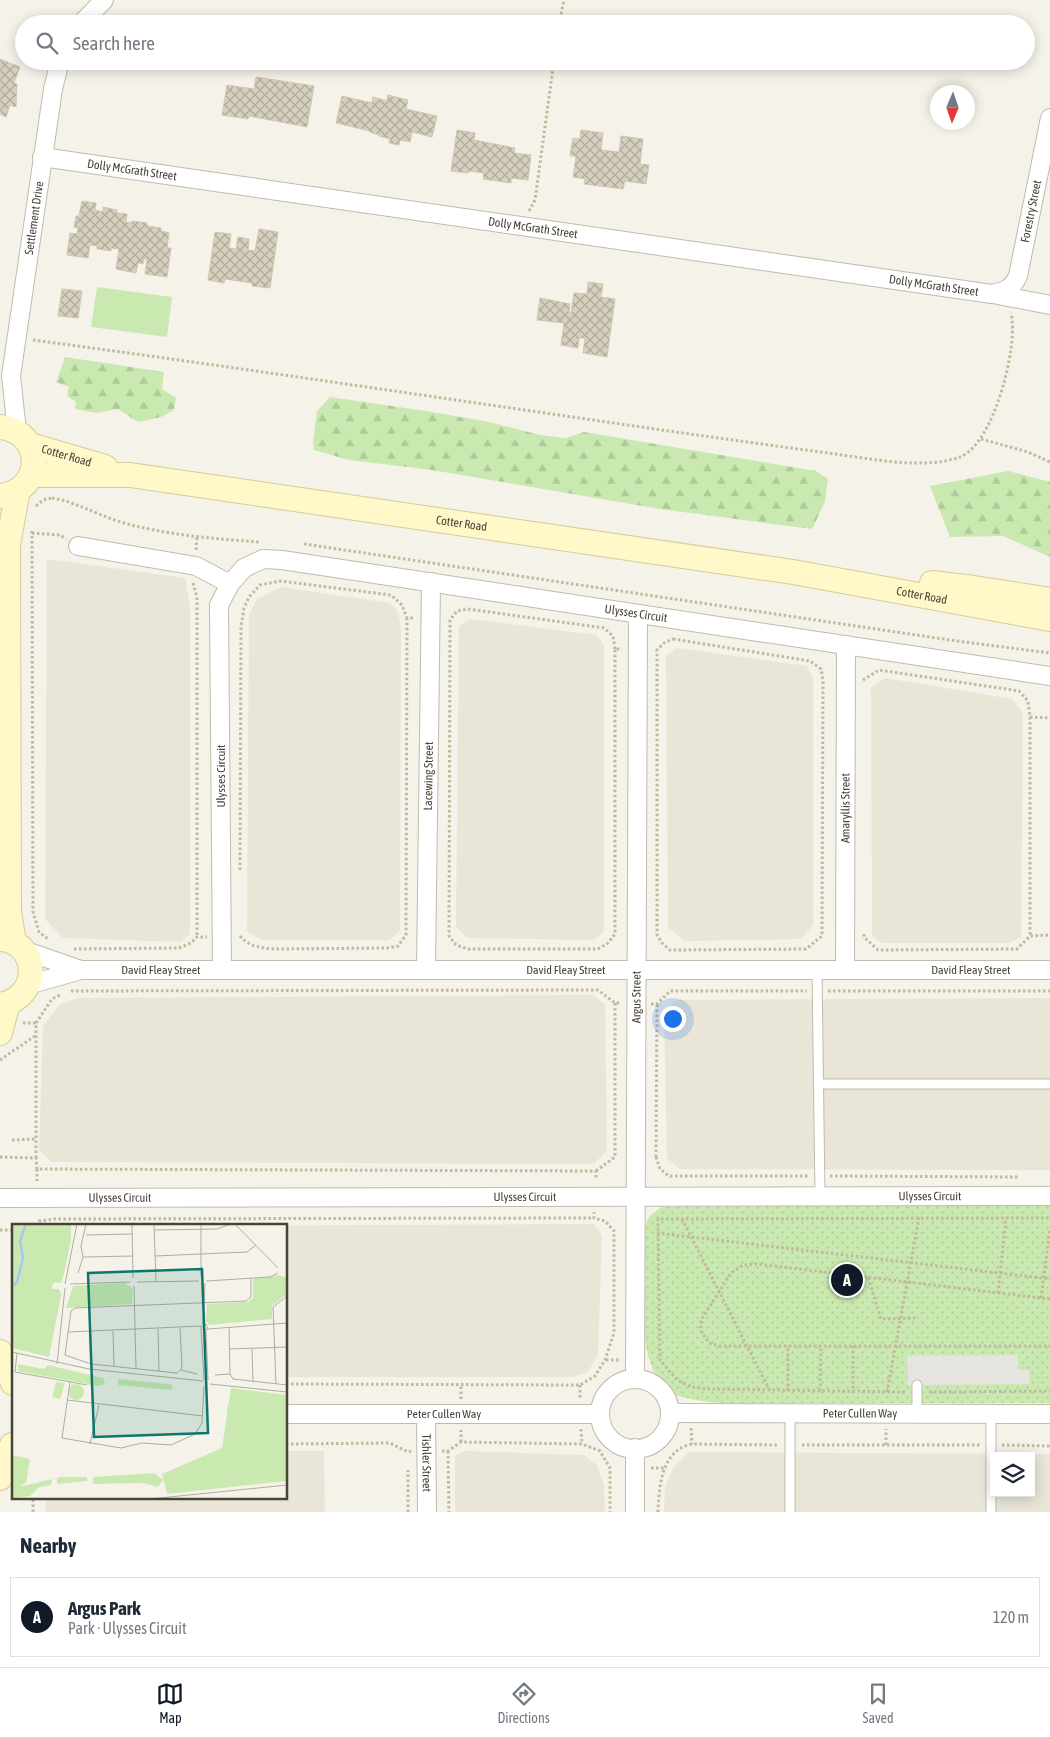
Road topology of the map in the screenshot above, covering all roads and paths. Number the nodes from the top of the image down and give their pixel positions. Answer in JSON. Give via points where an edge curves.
{"nodes":[{"id":1,"x":104,"y":0,"type":"edge"},
{"id":2,"x":564,"y":0,"type":"edge"},
{"id":3,"x":90,"y":15,"type":"edge"},
{"id":4,"x":561,"y":15,"type":"edge"},
{"id":5,"x":57,"y":70,"type":"edge"},
{"id":6,"x":553,"y":70,"type":"edge"},
{"id":7,"x":1050,"y":118,"type":"edge"},
{"id":8,"x":42,"y":157,"type":"junction"},
{"id":9,"x":524,"y":226,"type":"junction"},
{"id":10,"x":1018,"y":276,"type":"joint"},
{"id":11,"x":992,"y":294,"type":"junction"},
{"id":12,"x":1050,"y":305,"type":"edge"},
{"id":13,"x":16,"y":338,"type":"junction"},
{"id":14,"x":11,"y":376,"type":"junction"},
{"id":15,"x":0,"y":396,"type":"edge"},
{"id":16,"x":16,"y":434,"type":"edge"},
{"id":17,"x":982,"y":439,"type":"junction"},
{"id":18,"x":1050,"y":462,"type":"edge"},
{"id":19,"x":130,"y":475,"type":"junction"},
{"id":20,"x":16,"y":487,"type":"edge"},
{"id":21,"x":32,"y":513,"type":"dead end"},
{"id":22,"x":32,"y":533,"type":"dead end"},
{"id":23,"x":268,"y":543,"type":"dead end"},
{"id":24,"x":297,"y":544,"type":"dead end"},
{"id":25,"x":78,"y":546,"type":"joint"},
{"id":26,"x":32,"y":547,"type":"dead end"},
{"id":27,"x":793,"y":572,"type":"junction"},
{"id":28,"x":192,"y":574,"type":"dead end"},
{"id":29,"x":430,"y":582,"type":"junction"},
{"id":30,"x":230,"y":584,"type":"junction"},
{"id":31,"x":1050,"y":600,"type":"edge"},
{"id":32,"x":638,"y":614,"type":"junction"},
{"id":33,"x":407,"y":618,"type":"junction"},
{"id":34,"x":430,"y":618,"type":"junction"},
{"id":35,"x":1050,"y":619,"type":"edge"},
{"id":36,"x":846,"y":645,"type":"junction"},
{"id":37,"x":615,"y":649,"type":"junction"},
{"id":38,"x":638,"y":650,"type":"junction"},
{"id":39,"x":657,"y":650,"type":"junction"},
{"id":40,"x":1050,"y":653,"type":"edge"},
{"id":41,"x":1050,"y":676,"type":"edge"},
{"id":42,"x":863,"y":680,"type":"dead end"},
{"id":43,"x":1030,"y":717,"type":"junction"},
{"id":44,"x":1050,"y":718,"type":"edge"},
{"id":45,"x":240,"y":879,"type":"dead end"},
{"id":46,"x":864,"y":927,"type":"dead end"},
{"id":47,"x":240,"y":928,"type":"dead end"},
{"id":48,"x":1050,"y":935,"type":"edge"},
{"id":49,"x":1030,"y":936,"type":"junction"},
{"id":50,"x":197,"y":937,"type":"junction"},
{"id":51,"x":222,"y":938,"type":"junction"},
{"id":52,"x":52,"y":943,"type":"dead end"},
{"id":53,"x":12,"y":944,"type":"edge"},
{"id":54,"x":68,"y":947,"type":"dead end"},
{"id":55,"x":81,"y":970,"type":"junction"},
{"id":56,"x":222,"y":970,"type":"junction"},
{"id":57,"x":426,"y":970,"type":"junction"},
{"id":58,"x":637,"y":970,"type":"junction"},
{"id":59,"x":817,"y":970,"type":"junction"},
{"id":60,"x":845,"y":970,"type":"junction"},
{"id":61,"x":1050,"y":970,"type":"edge"},
{"id":62,"x":28,"y":986,"type":"junction"},
{"id":63,"x":817,"y":991,"type":"junction"},
{"id":64,"x":1050,"y":991,"type":"edge"},
{"id":65,"x":615,"y":1003,"type":"junction"},
{"id":66,"x":637,"y":1003,"type":"junction"},
{"id":67,"x":4,"y":1004,"type":"edge"},
{"id":68,"x":656,"y":1004,"type":"junction"},
{"id":69,"x":0,"y":1033,"type":"edge"},
{"id":70,"x":36,"y":1035,"type":"junction"},
{"id":71,"x":0,"y":1060,"type":"edge"},
{"id":72,"x":818,"y":1084,"type":"junction"},
{"id":73,"x":1050,"y":1084,"type":"edge"},
{"id":74,"x":36,"y":1139,"type":"junction"},
{"id":75,"x":12,"y":1140,"type":"dead end"},
{"id":76,"x":0,"y":1156,"type":"edge"},
{"id":77,"x":36,"y":1158,"type":"junction"},
{"id":78,"x":615,"y":1158,"type":"junction"},
{"id":79,"x":636,"y":1158,"type":"junction"},
{"id":80,"x":596,"y":1171,"type":"junction"},
{"id":81,"x":670,"y":1176,"type":"junction"},
{"id":82,"x":819,"y":1176,"type":"junction"},
{"id":83,"x":1022,"y":1177,"type":"dead end"},
{"id":84,"x":1050,"y":1196,"type":"edge"},
{"id":85,"x":595,"y":1197,"type":"junction"},
{"id":86,"x":636,"y":1197,"type":"junction"},
{"id":87,"x":670,"y":1197,"type":"junction"},
{"id":88,"x":820,"y":1197,"type":"junction"},
{"id":89,"x":0,"y":1198,"type":"edge"},
{"id":90,"x":594,"y":1218,"type":"junction"},
{"id":91,"x":682,"y":1218,"type":"junction"},
{"id":92,"x":919,"y":1218,"type":"junction"},
{"id":93,"x":1006,"y":1218,"type":"junction"},
{"id":94,"x":1050,"y":1218,"type":"edge"},
{"id":95,"x":670,"y":1219,"type":"junction"},
{"id":96,"x":38,"y":1224,"type":"edge"},
{"id":97,"x":1050,"y":1229,"type":"edge"},
{"id":98,"x":658,"y":1233,"type":"junction"},
{"id":99,"x":691,"y":1236,"type":"junction"},
{"id":100,"x":911,"y":1263,"type":"junction"},
{"id":101,"x":1000,"y":1274,"type":"junction"},
{"id":102,"x":868,"y":1278,"type":"junction"},
{"id":103,"x":1044,"y":1279,"type":"junction"},
{"id":104,"x":1050,"y":1280,"type":"edge"},
{"id":105,"x":908,"y":1282,"type":"junction"},
{"id":106,"x":719,"y":1291,"type":"junction"},
{"id":107,"x":998,"y":1293,"type":"junction"},
{"id":108,"x":1041,"y":1298,"type":"junction"},
{"id":109,"x":1050,"y":1299,"type":"edge"},
{"id":110,"x":901,"y":1318,"type":"junction"},
{"id":111,"x":915,"y":1318,"type":"dead end"},
{"id":112,"x":748,"y":1346,"type":"junction"},
{"id":113,"x":788,"y":1346,"type":"junction"},
{"id":114,"x":821,"y":1346,"type":"junction"},
{"id":115,"x":853,"y":1346,"type":"junction"},
{"id":116,"x":896,"y":1346,"type":"junction"},
{"id":117,"x":1050,"y":1346,"type":"edge"},
{"id":118,"x":0,"y":1352,"type":"edge"},
{"id":119,"x":635,"y":1379,"type":"junction"},
{"id":120,"x":12,"y":1381,"type":"edge"},
{"id":121,"x":288,"y":1384,"type":"edge"},
{"id":122,"x":917,"y":1388,"type":"junction"},
{"id":123,"x":770,"y":1390,"type":"junction"},
{"id":124,"x":788,"y":1391,"type":"junction"},
{"id":125,"x":820,"y":1391,"type":"junction"},
{"id":126,"x":1050,"y":1391,"type":"edge"},
{"id":127,"x":853,"y":1392,"type":"junction"},
{"id":128,"x":887,"y":1392,"type":"junction"},
{"id":129,"x":670,"y":1413,"type":"junction"},
{"id":130,"x":790,"y":1413,"type":"junction"},
{"id":131,"x":288,"y":1414,"type":"edge"},
{"id":132,"x":426,"y":1414,"type":"junction"},
{"id":133,"x":600,"y":1414,"type":"junction"},
{"id":134,"x":916,"y":1414,"type":"junction"},
{"id":135,"x":991,"y":1414,"type":"junction"},
{"id":136,"x":1050,"y":1414,"type":"edge"},
{"id":137,"x":288,"y":1444,"type":"edge"},
{"id":138,"x":8,"y":1445,"type":"edge"},
{"id":139,"x":790,"y":1445,"type":"junction"},
{"id":140,"x":991,"y":1446,"type":"junction"},
{"id":141,"x":1050,"y":1446,"type":"edge"},
{"id":142,"x":635,"y":1448,"type":"junction"},
{"id":143,"x":426,"y":1451,"type":"junction"},
{"id":144,"x":448,"y":1451,"type":"junction"},
{"id":145,"x":408,"y":1452,"type":"junction"},
{"id":146,"x":408,"y":1460,"type":"dead end"},
{"id":147,"x":408,"y":1469,"type":"dead end"},
{"id":148,"x":0,"y":1478,"type":"edge"},
{"id":149,"x":408,"y":1512,"type":"edge"},
{"id":150,"x":426,"y":1512,"type":"edge"},
{"id":151,"x":448,"y":1512,"type":"edge"},
{"id":152,"x":610,"y":1512,"type":"edge"},
{"id":153,"x":635,"y":1512,"type":"edge"},
{"id":154,"x":658,"y":1512,"type":"edge"},
{"id":155,"x":790,"y":1512,"type":"edge"},
{"id":156,"x":991,"y":1512,"type":"edge"}],
"edges":[{"from":1,"to":3,"type":"street"},
{"from":2,"to":4,"type":"path"},
{"from":5,"to":8,"type":"street","name":"Settlement Drive"},
{"from":6,"to":9,"type":"path","via":[[535,200]]},
{"from":7,"to":10,"type":"street","name":"Forestry Street"},
{"from":8,"to":9,"type":"street","name":"Dolly McGrath Street"},
{"from":8,"to":13,"type":"street","name":"Settlement Drive"},
{"from":9,"to":11,"type":"street","name":"Dolly McGrath Street"},
{"from":10,"to":11,"type":"street","name":"Dolly McGrath Street","via":[[1006,291]]},
{"from":11,"to":12,"type":"street"},
{"from":11,"to":17,"type":"path","via":[[1008,303],[1013,341],[1004,382]]},
{"from":13,"to":14,"type":"street","name":"Settlement Drive"},
{"from":13,"to":17,"type":"path","via":[[907,462],[935,462],[962,456]]},
{"from":14,"to":15,"type":"street","name":"Settlement Drive"},
{"from":14,"to":16,"type":"street","name":"Settlement Drive"},
{"from":16,"to":19,"type":"main road","name":"Cotter Road"},
{"from":16,"to":20,"type":"main road","via":[[33,454],[34,465]]},
{"from":17,"to":18,"type":"path"},
{"from":19,"to":20,"type":"main road","name":"Cotter Road"},
{"from":19,"to":27,"type":"main road","name":"Cotter Road"},
{"from":20,"to":53,"type":"main road","via":[[8,546],[9,912]]},
{"from":21,"to":23,"type":"path","via":[[43,500],[52,498],[139,527]]},
{"from":22,"to":25,"type":"path","via":[[60,536]]},
{"from":24,"to":40,"type":"path"},
{"from":25,"to":30,"type":"street","via":[[196,566]]},
{"from":26,"to":52,"type":"path","via":[[33,912],[38,932]]},
{"from":27,"to":31,"type":"main road","name":"Cotter Road","via":[[862,575]]},
{"from":27,"to":35,"type":"main road","name":"Cotter Road"},
{"from":28,"to":50,"type":"path","via":[[197,597]]},
{"from":29,"to":30,"type":"street","name":"Ulysses Circuit","via":[[262,559],[244,568]]},
{"from":29,"to":32,"type":"street","name":"Ulysses Circuit"},
{"from":29,"to":34,"type":"street","name":"Lacewing Street"},
{"from":30,"to":51,"type":"street","name":"Ulysses Circuit","via":[[220,605]]},
{"from":32,"to":36,"type":"street","name":"Ulysses Circuit"},
{"from":32,"to":38,"type":"street","name":"Argus Street"},
{"from":33,"to":34,"type":"path"},
{"from":33,"to":45,"type":"path","via":[[402,604],[391,595],[289,582],[260,586],[248,598],[241,627]]},
{"from":33,"to":47,"type":"path","via":[[406,935],[398,946],[388,948],[276,950],[250,945],[240,937]]},
{"from":34,"to":57,"type":"street","name":"Lacewing Street"},
{"from":36,"to":41,"type":"street","name":"Ulysses Circuit"},
{"from":36,"to":60,"type":"street","name":"Amaryllis Street"},
{"from":37,"to":37,"type":"path","via":[[615,934],[598,949],[468,949],[456,945],[449,936],[450,620],[457,611],[468,609],[604,628],[613,636]]},
{"from":37,"to":38,"type":"path"},
{"from":38,"to":39,"type":"path"},
{"from":38,"to":58,"type":"street","name":"Argus Street"},
{"from":39,"to":39,"type":"path","via":[[657,935],[670,950],[806,949],[822,936],[821,670],[810,661],[673,639]]},
{"from":42,"to":43,"type":"path","via":[[879,670],[1019,691],[1028,701]]},
{"from":43,"to":44,"type":"path"},
{"from":43,"to":49,"type":"path"},
{"from":46,"to":49,"type":"path","via":[[864,937],[878,950],[1017,950]]},
{"from":48,"to":49,"type":"path"},
{"from":50,"to":51,"type":"path"},
{"from":50,"to":54,"type":"path","via":[[179,948]]},
{"from":51,"to":56,"type":"street","name":"Ulysses Circuit"},
{"from":53,"to":55,"type":"street","name":"David Fleay Street"},
{"from":53,"to":62,"type":"main road","via":[[31,967]]},
{"from":55,"to":56,"type":"street","name":"David Fleay Street"},
{"from":55,"to":62,"type":"street","name":"David Fleay Street"},
{"from":56,"to":57,"type":"street","name":"David Fleay Street"},
{"from":57,"to":58,"type":"street","name":"David Fleay Street"},
{"from":58,"to":59,"type":"street","name":"David Fleay Street"},
{"from":58,"to":66,"type":"street","name":"Argus Street"},
{"from":59,"to":60,"type":"street","name":"David Fleay Street"},
{"from":59,"to":63,"type":"lane"},
{"from":60,"to":61,"type":"street","name":"David Fleay Street"},
{"from":62,"to":67,"type":"main road","via":[[24,993]]},
{"from":63,"to":64,"type":"path"},
{"from":63,"to":68,"type":"path","via":[[670,991]]},
{"from":63,"to":72,"type":"lane"},
{"from":65,"to":66,"type":"path"},
{"from":65,"to":70,"type":"path","via":[[598,990],[68,991],[52,999],[36,1023]]},
{"from":65,"to":78,"type":"path"},
{"from":66,"to":68,"type":"path"},
{"from":66,"to":79,"type":"street","name":"Argus Street"},
{"from":67,"to":69,"type":"main road"},
{"from":68,"to":81,"type":"path","via":[[656,1157],[660,1169]]},
{"from":70,"to":71,"type":"path"},
{"from":70,"to":74,"type":"path"},
{"from":72,"to":73,"type":"lane"},
{"from":72,"to":82,"type":"lane"},
{"from":74,"to":75,"type":"path"},
{"from":74,"to":77,"type":"path"},
{"from":76,"to":77,"type":"path"},
{"from":77,"to":80,"type":"path","via":[[37,1169]]},
{"from":78,"to":79,"type":"path"},
{"from":78,"to":80,"type":"path"},
{"from":79,"to":86,"type":"street","name":"Argus Street"},
{"from":80,"to":85,"type":"path"},
{"from":81,"to":82,"type":"path"},
{"from":81,"to":87,"type":"path"},
{"from":82,"to":83,"type":"path"},
{"from":82,"to":88,"type":"lane"},
{"from":84,"to":88,"type":"street","name":"Ulysses Circuit"},
{"from":85,"to":86,"type":"street","name":"Ulysses Circuit"},
{"from":85,"to":89,"type":"street","name":"Ulysses Circuit"},
{"from":85,"to":90,"type":"path"},
{"from":86,"to":87,"type":"street","name":"Ulysses Circuit"},
{"from":86,"to":119,"type":"street","name":"Argus Street"},
{"from":87,"to":88,"type":"street","name":"Ulysses Circuit"},
{"from":87,"to":95,"type":"path"},
{"from":90,"to":96,"type":"path","via":[[54,1218]]},
{"from":90,"to":121,"type":"path","via":[[605,1221],[614,1231],[614,1333],[605,1360],[595,1376],[580,1385]]},
{"from":91,"to":92,"type":"path"},
{"from":91,"to":95,"type":"path"},
{"from":91,"to":99,"type":"path"},
{"from":92,"to":93,"type":"path"},
{"from":92,"to":100,"type":"path"},
{"from":93,"to":94,"type":"path"},
{"from":93,"to":101,"type":"path"},
{"from":95,"to":98,"type":"path","via":[[658,1218]]},
{"from":97,"to":103,"type":"path"},
{"from":98,"to":99,"type":"path"},
{"from":98,"to":123,"type":"path","via":[[660,1360],[664,1366],[677,1380],[692,1387]]},
{"from":99,"to":100,"type":"path"},
{"from":99,"to":106,"type":"path"},
{"from":100,"to":101,"type":"path"},
{"from":100,"to":105,"type":"path"},
{"from":101,"to":103,"type":"path"},
{"from":101,"to":107,"type":"path"},
{"from":102,"to":105,"type":"path"},
{"from":102,"to":106,"type":"path","via":[[743,1265],[731,1272]]},
{"from":102,"to":110,"type":"path","via":[[881,1318]]},
{"from":103,"to":104,"type":"path"},
{"from":103,"to":108,"type":"path"},
{"from":105,"to":107,"type":"path"},
{"from":105,"to":110,"type":"path"},
{"from":106,"to":112,"type":"path"},
{"from":106,"to":112,"type":"path","via":[[702,1320],[701,1331],[709,1343]]},
{"from":107,"to":108,"type":"path"},
{"from":108,"to":109,"type":"path"},
{"from":110,"to":111,"type":"path"},
{"from":110,"to":116,"type":"path"},
{"from":112,"to":113,"type":"path"},
{"from":112,"to":123,"type":"path"},
{"from":113,"to":114,"type":"path"},
{"from":113,"to":124,"type":"path"},
{"from":114,"to":115,"type":"path"},
{"from":114,"to":125,"type":"path"},
{"from":115,"to":116,"type":"path"},
{"from":115,"to":127,"type":"path"},
{"from":116,"to":117,"type":"path"},
{"from":116,"to":128,"type":"path"},
{"from":118,"to":120,"type":"main road"},
{"from":119,"to":129,"type":"street","via":[[655,1385],[668,1402]]},
{"from":119,"to":133,"type":"street","via":[[624,1380],[606,1393]]},
{"from":122,"to":126,"type":"path"},
{"from":122,"to":128,"type":"path"},
{"from":122,"to":134,"type":"lane"},
{"from":123,"to":124,"type":"path"},
{"from":124,"to":125,"type":"path"},
{"from":125,"to":127,"type":"path"},
{"from":127,"to":128,"type":"path"},
{"from":129,"to":130,"type":"street","name":"Peter Cullen Way"},
{"from":129,"to":142,"type":"street","via":[[663,1434],[646,1447]]},
{"from":130,"to":134,"type":"street","name":"Peter Cullen Way"},
{"from":130,"to":139,"type":"lane"},
{"from":131,"to":132,"type":"street","name":"Peter Cullen Way"},
{"from":132,"to":133,"type":"street","name":"Peter Cullen Way"},
{"from":132,"to":143,"type":"street","name":"Tishler Street"},
{"from":133,"to":142,"type":"street","via":[[611,1438],[624,1447]]},
{"from":134,"to":135,"type":"street","name":"Peter Cullen Way"},
{"from":135,"to":136,"type":"street","name":"Peter Cullen Way"},
{"from":135,"to":140,"type":"lane"},
{"from":137,"to":145,"type":"path","via":[[390,1443]]},
{"from":138,"to":148,"type":"main road"},
{"from":139,"to":140,"type":"path"},
{"from":139,"to":154,"type":"path","via":[[683,1446],[670,1457],[664,1468]]},
{"from":139,"to":155,"type":"lane"},
{"from":140,"to":141,"type":"path"},
{"from":140,"to":156,"type":"lane"},
{"from":142,"to":153,"type":"street"},
{"from":143,"to":144,"type":"path"},
{"from":143,"to":145,"type":"path"},
{"from":143,"to":150,"type":"street","name":"Tishler Street"},
{"from":144,"to":151,"type":"path"},
{"from":144,"to":152,"type":"path","via":[[461,1442],[582,1444],[600,1451],[610,1468]]},
{"from":145,"to":146,"type":"path"},
{"from":147,"to":149,"type":"path"}]}
